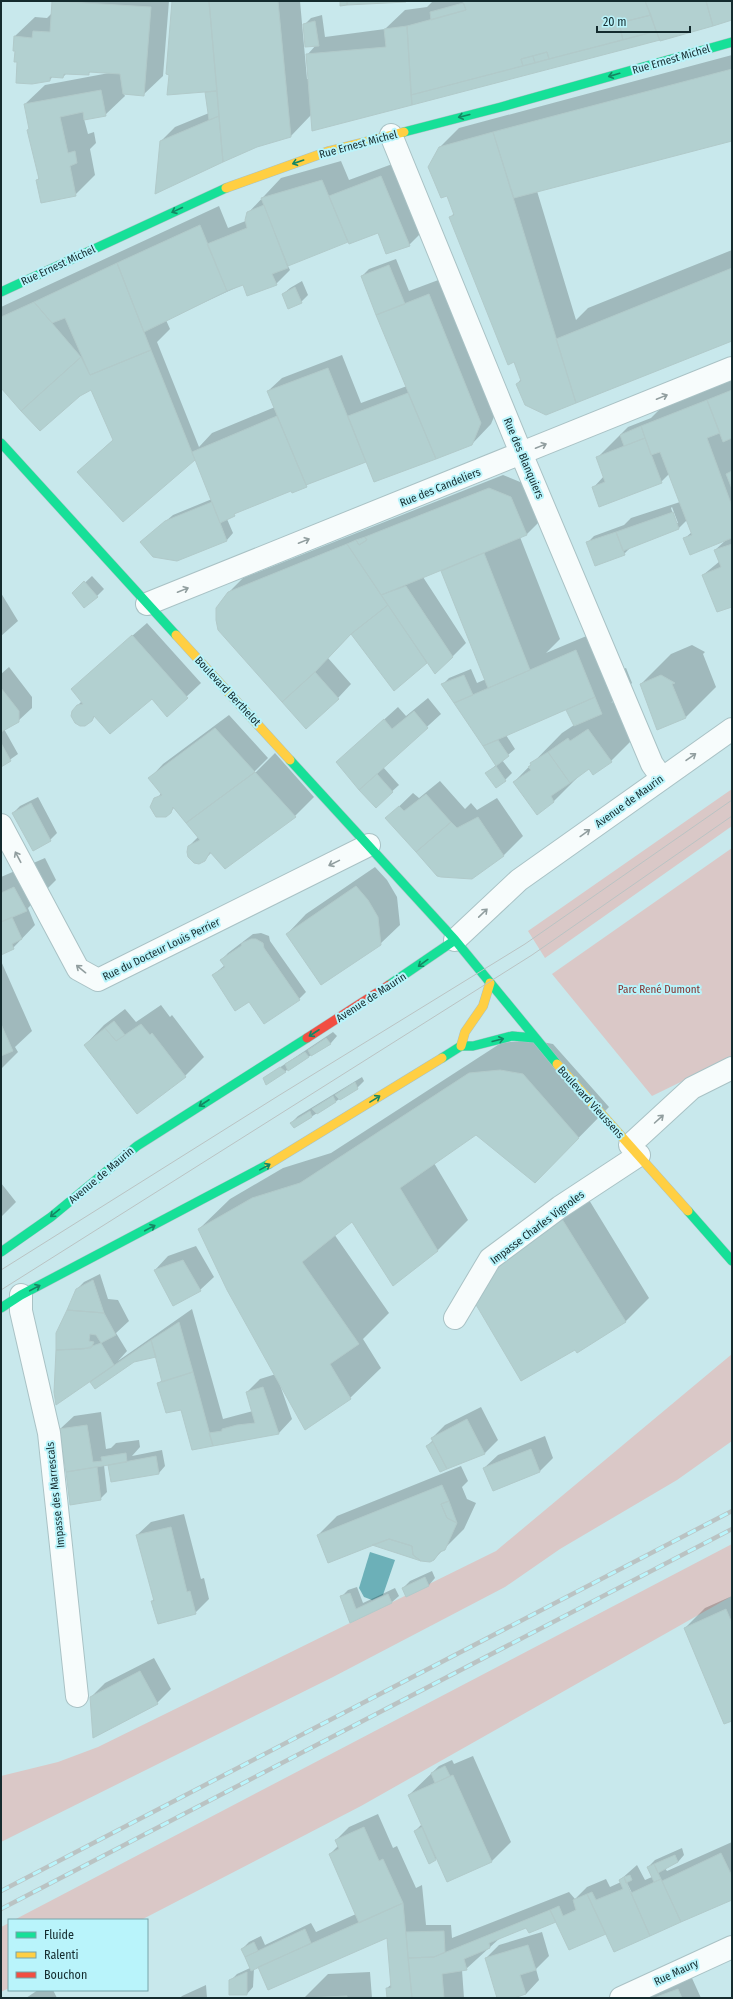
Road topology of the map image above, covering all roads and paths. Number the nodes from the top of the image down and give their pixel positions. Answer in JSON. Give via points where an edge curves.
{"nodes":[{"id":1,"x":732,"y":42,"type":"edge"},
{"id":2,"x":391,"y":135,"type":"junction"},
{"id":3,"x":1,"y":292,"type":"edge"},
{"id":4,"x":732,"y":368,"type":"edge"},
{"id":5,"x":1,"y":443,"type":"edge"},
{"id":6,"x":521,"y":453,"type":"junction"},
{"id":7,"x":147,"y":604,"type":"junction"},
{"id":8,"x":732,"y":729,"type":"edge"},
{"id":9,"x":662,"y":778,"type":"junction"},
{"id":10,"x":1,"y":825,"type":"edge"},
{"id":11,"x":369,"y":845,"type":"junction"},
{"id":12,"x":455,"y":940,"type":"junction"},
{"id":13,"x":490,"y":983,"type":"junction"},
{"id":14,"x":534,"y":1038,"type":"junction"},
{"id":15,"x":461,"y":1046,"type":"junction"},
{"id":16,"x":732,"y":1068,"type":"edge"},
{"id":17,"x":634,"y":1150,"type":"junction"},
{"id":18,"x":1,"y":1252,"type":"edge"},
{"id":19,"x":732,"y":1261,"type":"edge"},
{"id":20,"x":21,"y":1295,"type":"junction"},
{"id":21,"x":1,"y":1308,"type":"edge"},
{"id":22,"x":455,"y":1318,"type":"dead end"},
{"id":23,"x":77,"y":1696,"type":"dead end"},
{"id":24,"x":732,"y":1947,"type":"edge"},
{"id":25,"x":621,"y":1998,"type":"edge"}],
"edges":[{"from":1,"to":2,"type":"street","name":"Rue Ernest Michel","one_way":true,"via":[[502,107]]},
{"from":2,"to":3,"type":"street","name":"Rue Ernest Michel","one_way":true,"via":[[329,151],[235,184]]},
{"from":2,"to":6,"type":"street","name":"Rue des Blanquiers"},
{"from":6,"to":4,"type":"street","name":"Rue des Candeliers","one_way":true},
{"from":5,"to":7,"type":"street","name":"Boulevard Berthelot"},
{"from":7,"to":6,"type":"street","name":"Rue des Candeliers","one_way":true},
{"from":6,"to":9,"type":"street","name":"Rue des Blanquiers","via":[[652,764]]},
{"from":7,"to":11,"type":"street","name":"Boulevard Berthelot"},
{"from":9,"to":8,"type":"street","name":"Avenue de Maurin","one_way":true},
{"from":12,"to":9,"type":"street","name":"Avenue de Maurin","one_way":true,"via":[[519,880]]},
{"from":11,"to":10,"type":"street","name":"Rue du Docteur Louis Perrier","one_way":true,"via":[[98,980],[78,969]]},
{"from":11,"to":12,"type":"street","name":"Boulevard Berthelot"},
{"from":12,"to":13,"type":"street","name":"Boulevard Vieussens"},
{"from":12,"to":18,"type":"street","name":"Avenue de Maurin","one_way":true,"via":[[137,1146],[51,1217]]},
{"from":13,"to":14,"type":"street","name":"Boulevard Vieussens"},
{"from":13,"to":15,"type":"street","via":[[483,1006],[465,1032]]},
{"from":15,"to":14,"type":"street","one_way":true,"via":[[473,1046],[512,1036]]},
{"from":14,"to":17,"type":"street","name":"Boulevard Vieussens"},
{"from":20,"to":15,"type":"street","one_way":true,"via":[[268,1165]]},
{"from":17,"to":16,"type":"street","name":"Impasse Charles Vignoles","one_way":true,"via":[[692,1088]]},
{"from":17,"to":19,"type":"street","name":"Boulevard Vieussens"},
{"from":17,"to":22,"type":"street","name":"Impasse Charles Vignoles","via":[[490,1259]]},
{"from":20,"to":21,"type":"street"},
{"from":20,"to":23,"type":"street","name":"Impasse des Marrescals","via":[[21,1311],[49,1433]]},
{"from":24,"to":25,"type":"street","name":"Rue Maury"}]}
